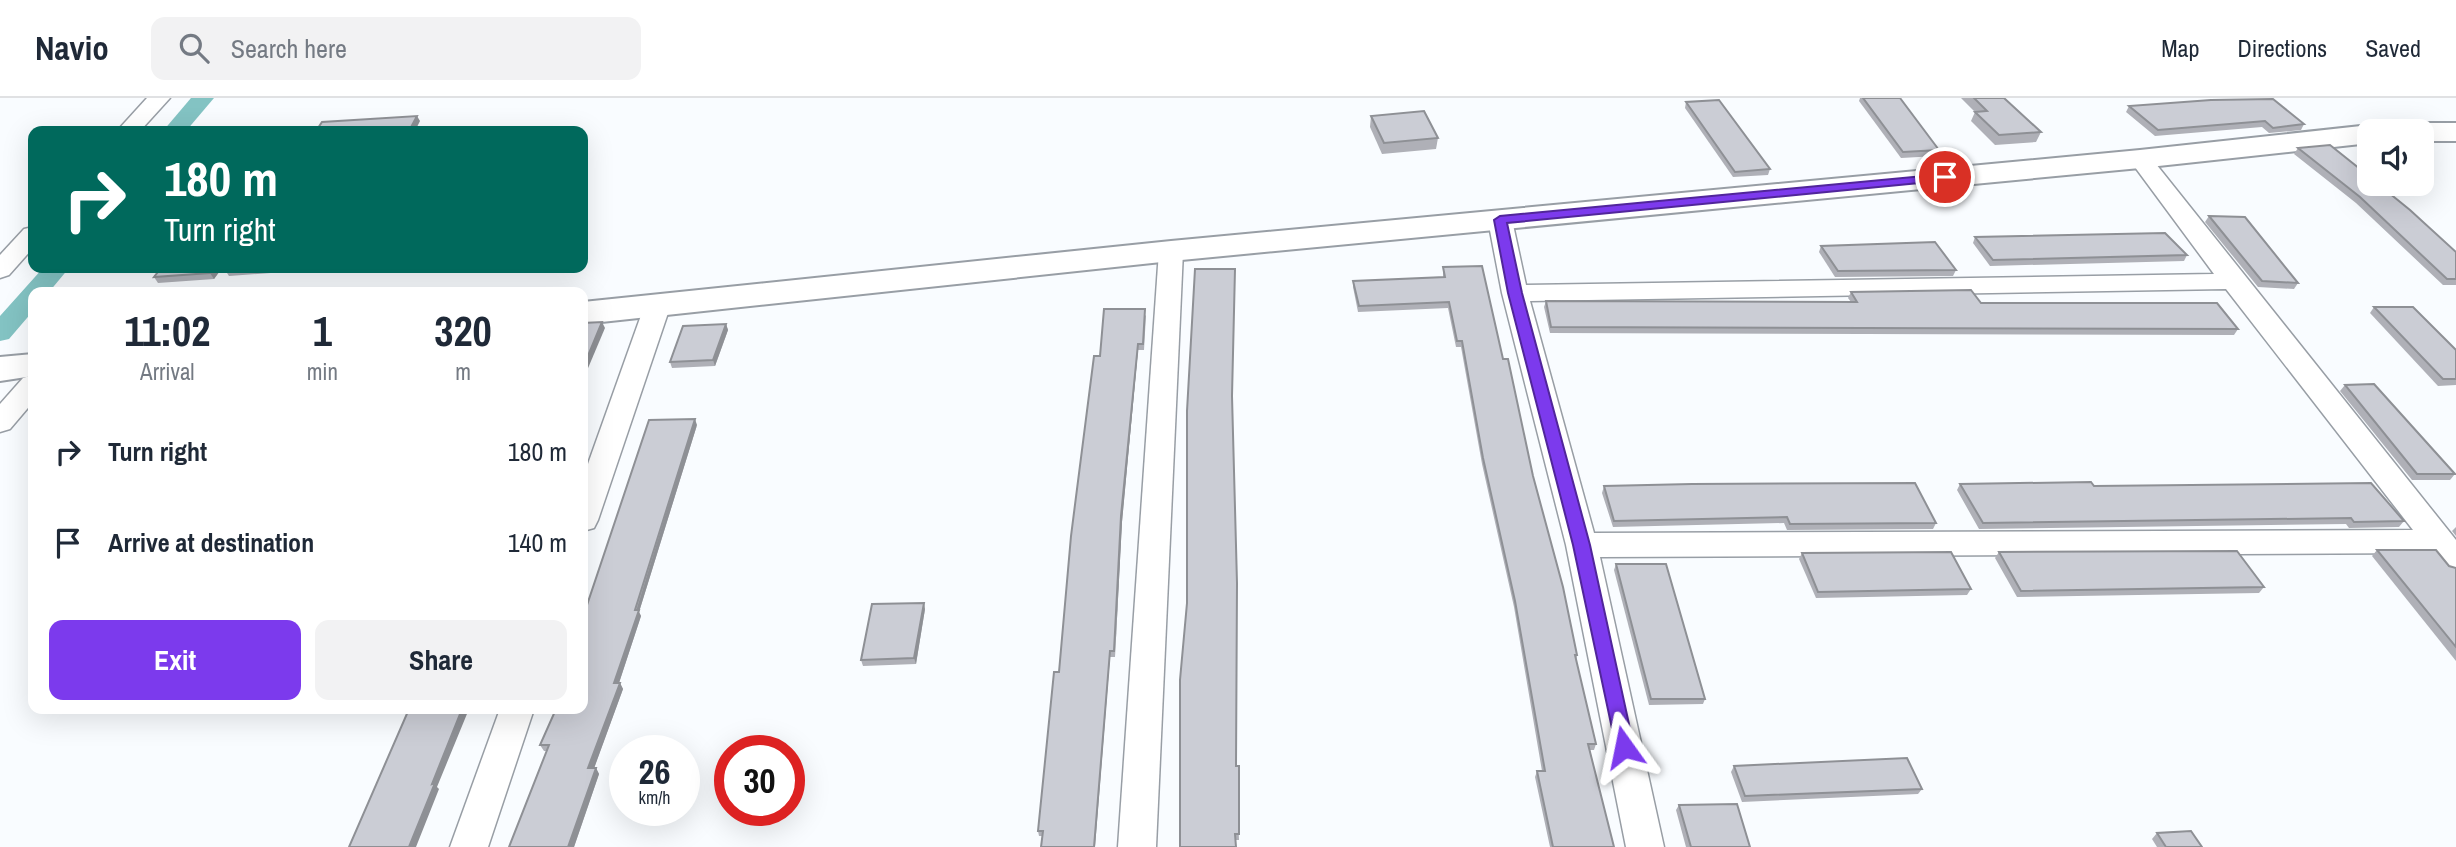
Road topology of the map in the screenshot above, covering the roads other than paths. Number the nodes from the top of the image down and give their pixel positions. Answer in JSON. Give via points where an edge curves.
{"nodes":[{"id":1,"x":159,"y":98,"type":"edge"},
{"id":2,"x":133,"y":126,"type":"edge"},
{"id":3,"x":2434,"y":132,"type":"edge"},
{"id":4,"x":2456,"y":132,"type":"edge"},
{"id":5,"x":2357,"y":135,"type":"edge"},
{"id":6,"x":2140,"y":159,"type":"junction"},
{"id":7,"x":1500,"y":220,"type":"junction"},
{"id":8,"x":28,"y":239,"type":"edge"},
{"id":9,"x":1171,"y":251,"type":"junction"},
{"id":10,"x":0,"y":270,"type":"edge"},
{"id":11,"x":2233,"y":281,"type":"junction"},
{"id":12,"x":1515,"y":293,"type":"junction"},
{"id":13,"x":657,"y":307,"type":"junction"},
{"id":14,"x":588,"y":313,"type":"edge"},
{"id":15,"x":22,"y":371,"type":"edge"},
{"id":16,"x":0,"y":422,"type":"edge"},
{"id":17,"x":588,"y":506,"type":"edge"},
{"id":18,"x":1582,"y":545,"type":"junction"},
{"id":19,"x":2447,"y":552,"type":"edge"},
{"id":20,"x":515,"y":714,"type":"edge"},
{"id":21,"x":469,"y":847,"type":"edge"},
{"id":22,"x":1137,"y":847,"type":"edge"},
{"id":23,"x":1646,"y":847,"type":"edge"}],
"edges":[{"from":1,"to":2,"type":"street"},
{"from":3,"to":4,"type":"street"},
{"from":5,"to":6,"type":"street"},
{"from":6,"to":7,"type":"street"},
{"from":6,"to":11,"type":"street"},
{"from":7,"to":9,"type":"street"},
{"from":7,"to":12,"type":"street"},
{"from":8,"to":10,"type":"street"},
{"from":9,"to":13,"type":"street"},
{"from":9,"to":22,"type":"street"},
{"from":11,"to":12,"type":"street"},
{"from":11,"to":19,"type":"street"},
{"from":12,"to":18,"type":"street"},
{"from":13,"to":14,"type":"street"},
{"from":13,"to":17,"type":"street"},
{"from":15,"to":16,"type":"street"},
{"from":18,"to":19,"type":"street"},
{"from":18,"to":23,"type":"street"},
{"from":20,"to":21,"type":"street"}]}
